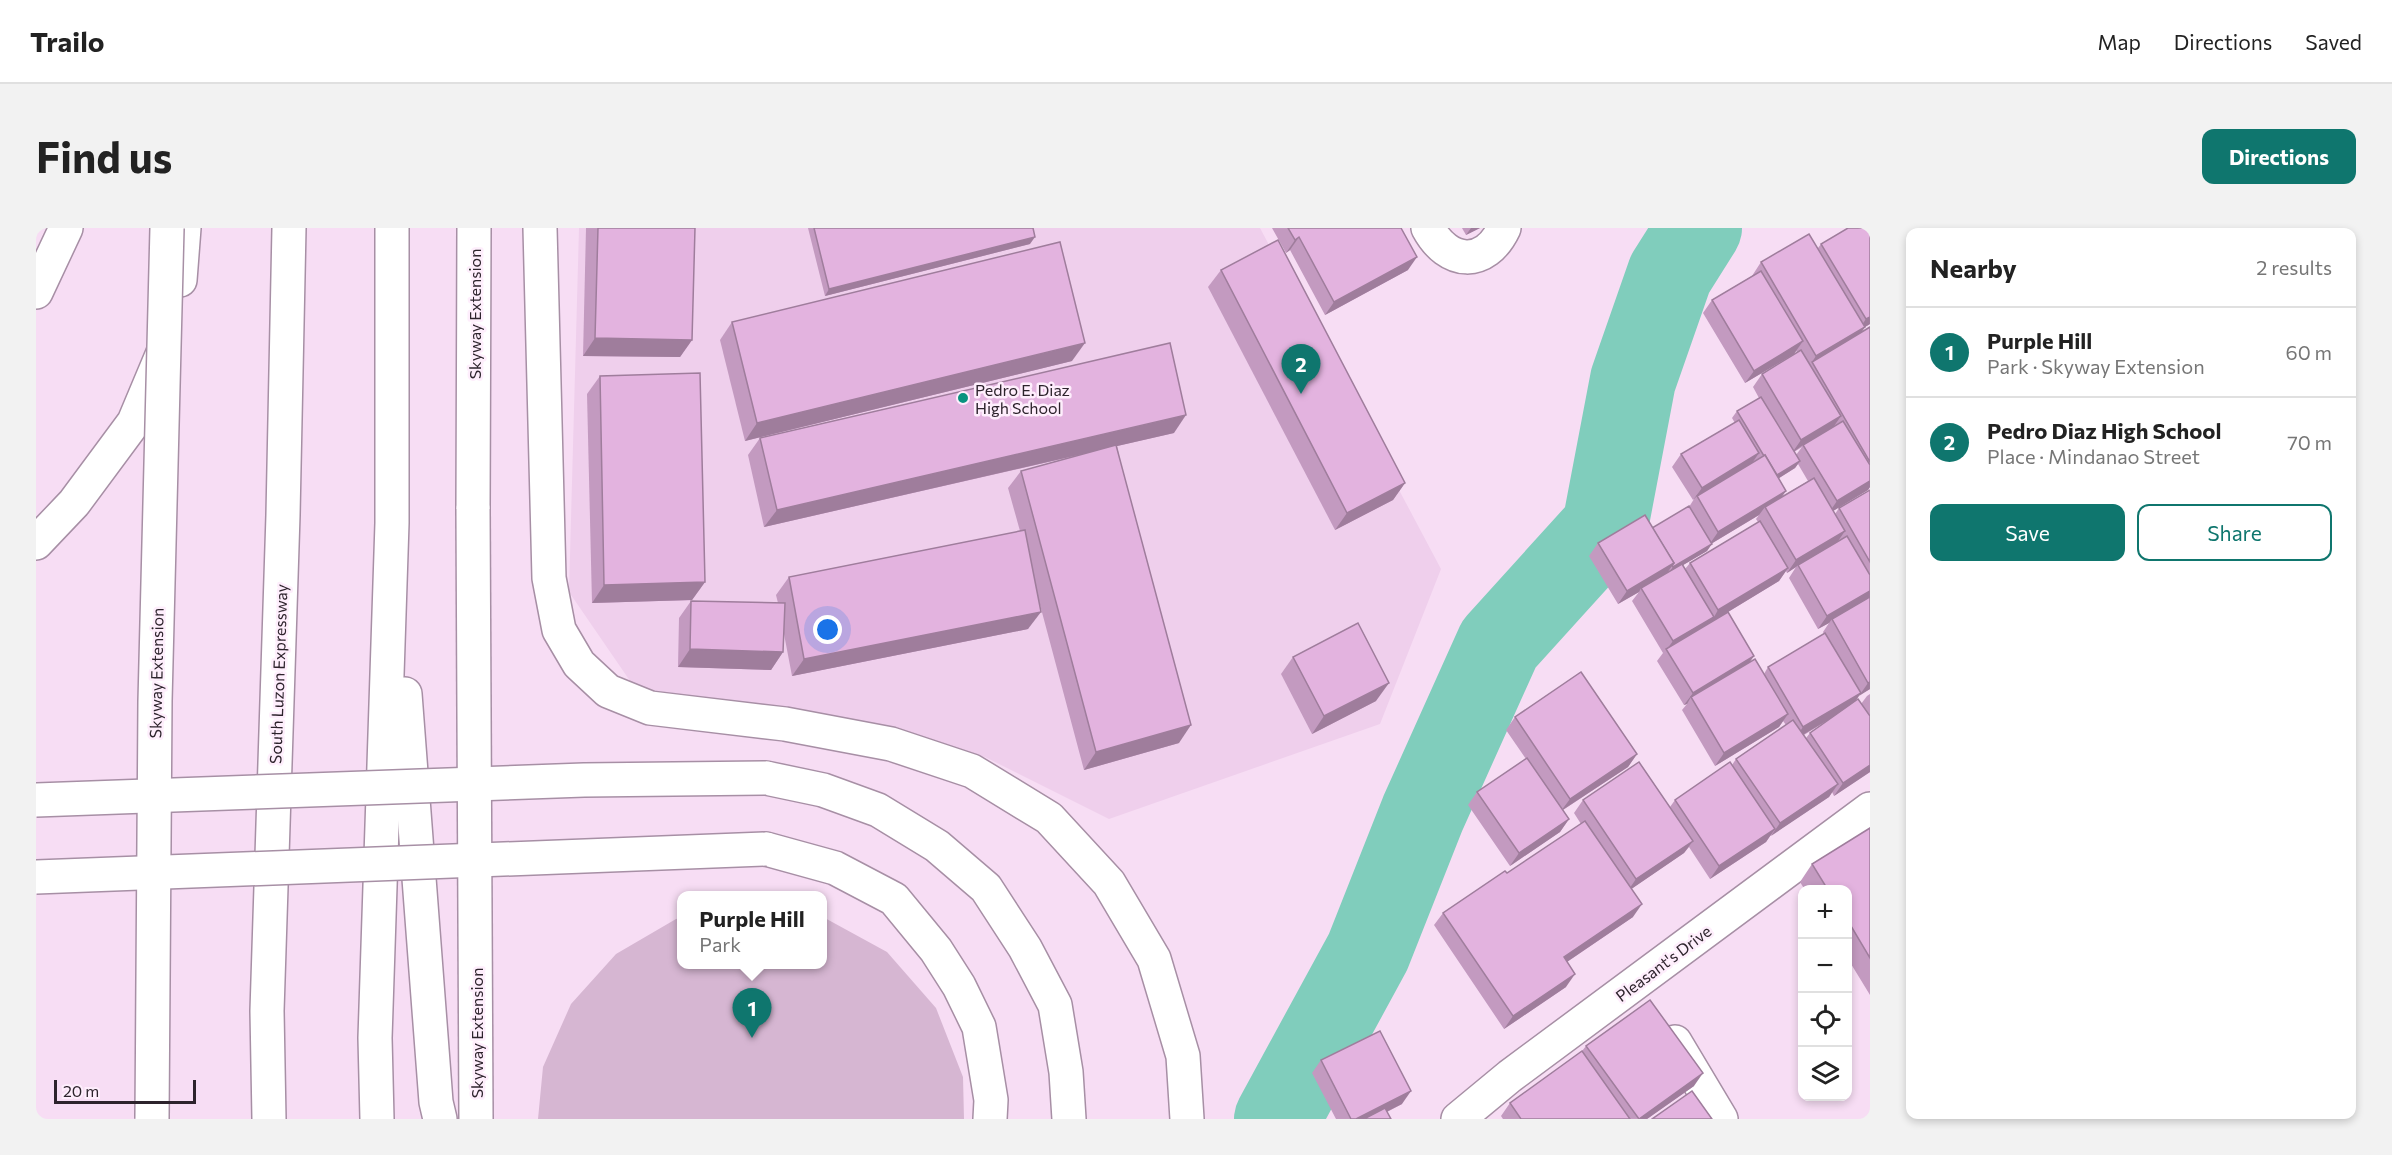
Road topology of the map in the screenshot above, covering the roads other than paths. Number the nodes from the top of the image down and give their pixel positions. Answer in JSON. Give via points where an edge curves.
{"nodes":[{"id":1,"x":66,"y":228,"type":"edge"},
{"id":2,"x":167,"y":228,"type":"edge"},
{"id":3,"x":184,"y":228,"type":"edge"},
{"id":4,"x":289,"y":228,"type":"edge"},
{"id":5,"x":392,"y":228,"type":"edge"},
{"id":6,"x":474,"y":228,"type":"edge"},
{"id":7,"x":540,"y":228,"type":"edge"},
{"id":8,"x":1428,"y":228,"type":"edge"},
{"id":9,"x":1504,"y":228,"type":"edge"},
{"id":10,"x":36,"y":292,"type":"edge"},
{"id":11,"x":392,"y":523,"type":"junction"},
{"id":12,"x":36,"y":543,"type":"edge"},
{"id":13,"x":36,"y":800,"type":"edge"},
{"id":14,"x":1870,"y":809,"type":"edge"},
{"id":15,"x":36,"y":877,"type":"edge"},
{"id":16,"x":1639,"y":981,"type":"junction"},
{"id":17,"x":152,"y":1119,"type":"edge"},
{"id":18,"x":269,"y":1119,"type":"edge"},
{"id":19,"x":377,"y":1119,"type":"edge"},
{"id":20,"x":440,"y":1119,"type":"edge"},
{"id":21,"x":476,"y":1119,"type":"edge"},
{"id":22,"x":990,"y":1119,"type":"edge"},
{"id":23,"x":1069,"y":1119,"type":"edge"},
{"id":24,"x":1187,"y":1119,"type":"edge"},
{"id":25,"x":1458,"y":1119,"type":"edge"},
{"id":26,"x":1721,"y":1119,"type":"edge"}],
"edges":[{"from":1,"to":10,"type":"main road"},
{"from":2,"to":17,"type":"main road","name":"Skyway Extension","bridge":true,"via":[[155,701]]},
{"from":3,"to":12,"type":"main road","bridge":true,"via":[[177,311],[134,422],[74,503]]},
{"from":4,"to":18,"type":"main road","name":"South Luzon Expressway","via":[[267,1011]]},
{"from":5,"to":11,"type":"main road"},
{"from":6,"to":21,"type":"main road","name":"Skyway Extension","bridge":true},
{"from":7,"to":24,"type":"main road","via":[[549,578],[559,630],[579,664],[608,691],[650,708],[786,723],[891,744],[972,771],[1049,818],[1109,883],[1154,959],[1183,1056]]},
{"from":8,"to":9,"type":"main road","via":[[1435,241],[1450,253],[1467,259],[1486,251]]},
{"from":11,"to":19,"type":"main road","via":[[375,1038]]},
{"from":11,"to":20,"type":"main road","via":[[435,1102]]},
{"from":13,"to":23,"type":"main road","bridge":true,"via":[[584,780],[766,778],[822,790],[878,810],[937,846],[986,888],[1025,948],[1055,1005]]},
{"from":14,"to":16,"type":"main road","name":"Pleasant's Drive"},
{"from":15,"to":22,"type":"main road","bridge":true,"via":[[766,849],[835,867],[894,899],[954,977],[979,1027],[991,1100]]},
{"from":16,"to":25,"type":"main road","name":"Pleasant's Drive"},
{"from":16,"to":26,"type":"main road"}]}
